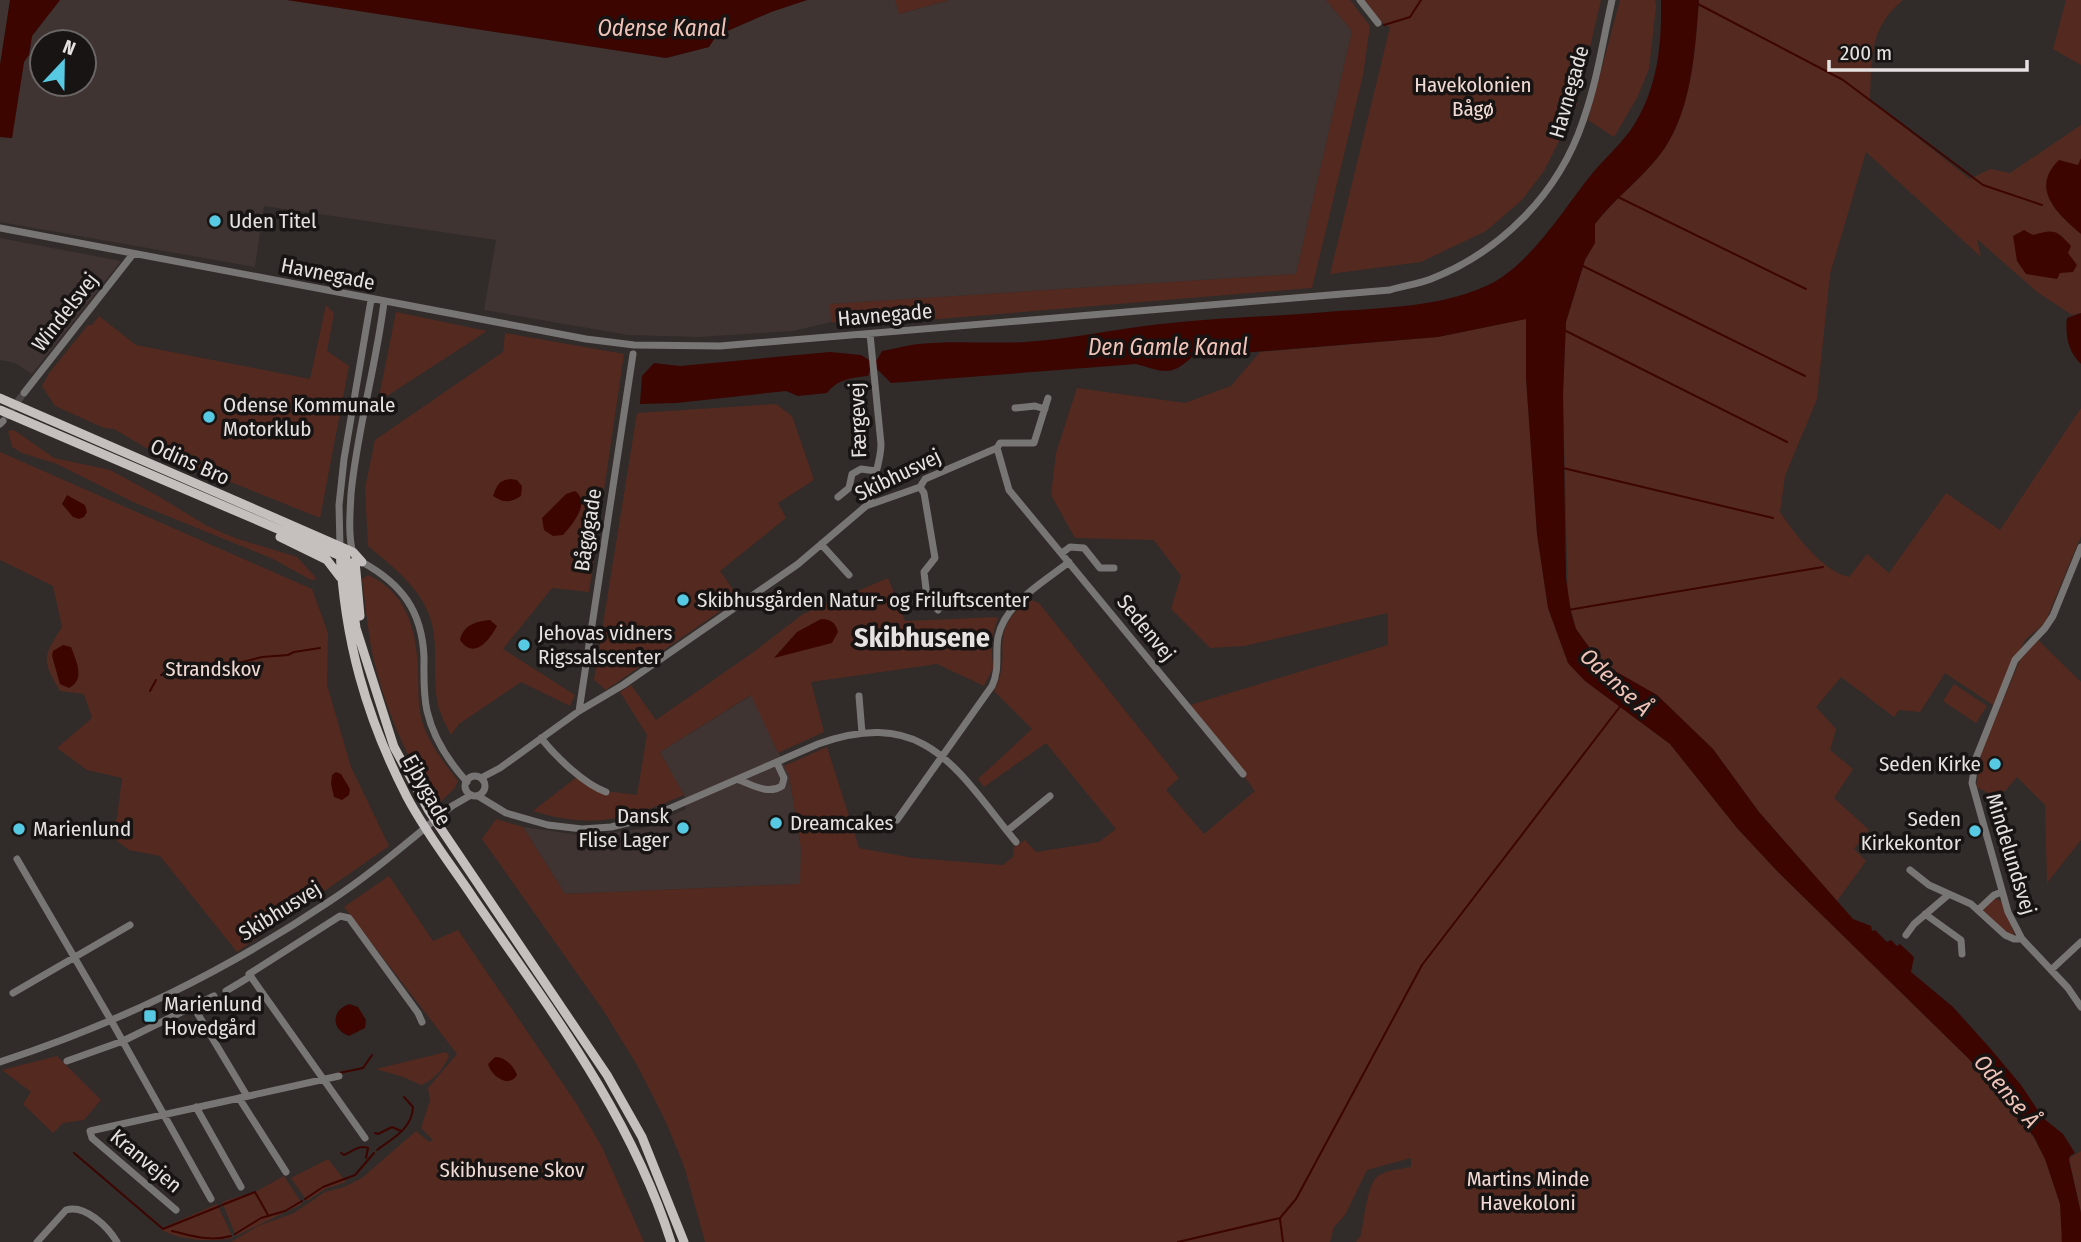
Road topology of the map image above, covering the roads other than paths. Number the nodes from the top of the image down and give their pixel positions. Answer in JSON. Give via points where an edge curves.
{"nodes":[{"id":1,"x":1360,"y":0,"type":"edge"},
{"id":2,"x":1612,"y":0,"type":"edge"},
{"id":3,"x":1378,"y":23,"type":"dead end"},
{"id":4,"x":0,"y":228,"type":"edge"},
{"id":5,"x":133,"y":254,"type":"junction"},
{"id":6,"x":372,"y":300,"type":"junction"},
{"id":7,"x":384,"y":302,"type":"junction"},
{"id":8,"x":870,"y":334,"type":"junction"},
{"id":9,"x":633,"y":355,"type":"dead end"},
{"id":10,"x":24,"y":393,"type":"tunnel mouth"},
{"id":11,"x":0,"y":398,"type":"edge"},
{"id":12,"x":1048,"y":398,"type":"dead end"},
{"id":13,"x":1015,"y":408,"type":"dead end"},
{"id":14,"x":1045,"y":409,"type":"junction"},
{"id":15,"x":0,"y":411,"type":"edge"},
{"id":16,"x":997,"y":448,"type":"junction"},
{"id":17,"x":876,"y":471,"type":"junction"},
{"id":18,"x":920,"y":487,"type":"junction"},
{"id":19,"x":838,"y":497,"type":"dead end"},
{"id":20,"x":870,"y":503,"type":"junction"},
{"id":21,"x":253,"y":519,"type":"junction"},
{"id":22,"x":821,"y":544,"type":"junction"},
{"id":23,"x":2081,"y":547,"type":"edge"},
{"id":24,"x":1062,"y":553,"type":"junction"},
{"id":25,"x":349,"y":556,"type":"junction"},
{"id":26,"x":1069,"y":562,"type":"junction"},
{"id":27,"x":1114,"y":568,"type":"dead end"},
{"id":28,"x":849,"y":575,"type":"dead end"},
{"id":29,"x":341,"y":579,"type":"junction"},
{"id":30,"x":938,"y":610,"type":"dead end"},
{"id":31,"x":859,"y":696,"type":"dead end"},
{"id":32,"x":579,"y":711,"type":"junction"},
{"id":33,"x":862,"y":733,"type":"junction"},
{"id":34,"x":541,"y":738,"type":"junction"},
{"id":35,"x":943,"y":756,"type":"junction"},
{"id":36,"x":777,"y":762,"type":"junction"},
{"id":37,"x":1243,"y":774,"type":"dead end"},
{"id":38,"x":739,"y":780,"type":"junction"},
{"id":39,"x":475,"y":787,"type":"junction"},
{"id":40,"x":606,"y":792,"type":"dead end"},
{"id":41,"x":1050,"y":796,"type":"dead end"},
{"id":42,"x":1041,"y":803,"type":"junction"},
{"id":43,"x":1047,"y":811,"type":"dead end"},
{"id":44,"x":897,"y":820,"type":"dead end"},
{"id":45,"x":1007,"y":831,"type":"junction"},
{"id":46,"x":1016,"y":842,"type":"dead end"},
{"id":47,"x":17,"y":859,"type":"dead end"},
{"id":48,"x":1910,"y":870,"type":"dead end"},
{"id":49,"x":2002,"y":892,"type":"junction"},
{"id":50,"x":1948,"y":895,"type":"junction"},
{"id":51,"x":1978,"y":910,"type":"junction"},
{"id":52,"x":1925,"y":914,"type":"junction"},
{"id":53,"x":130,"y":925,"type":"dead end"},
{"id":54,"x":1906,"y":935,"type":"dead end"},
{"id":55,"x":2022,"y":939,"type":"junction"},
{"id":56,"x":2081,"y":942,"type":"edge"},
{"id":57,"x":1962,"y":954,"type":"dead end"},
{"id":58,"x":74,"y":958,"type":"junction"},
{"id":59,"x":2051,"y":970,"type":"junction"},
{"id":60,"x":251,"y":976,"type":"junction"},
{"id":61,"x":226,"y":990,"type":"dead end"},
{"id":62,"x":13,"y":993,"type":"dead end"},
{"id":63,"x":214,"y":996,"type":"dead end"},
{"id":64,"x":192,"y":1006,"type":"junction"},
{"id":65,"x":2081,"y":1007,"type":"edge"},
{"id":66,"x":112,"y":1022,"type":"junction"},
{"id":67,"x":422,"y":1022,"type":"dead end"},
{"id":68,"x":123,"y":1041,"type":"junction"},
{"id":69,"x":67,"y":1061,"type":"dead end"},
{"id":70,"x":0,"y":1062,"type":"edge"},
{"id":71,"x":339,"y":1076,"type":"dead end"},
{"id":72,"x":323,"y":1079,"type":"junction"},
{"id":73,"x":243,"y":1097,"type":"junction"},
{"id":74,"x":196,"y":1107,"type":"junction"},
{"id":75,"x":164,"y":1114,"type":"junction"},
{"id":76,"x":365,"y":1138,"type":"dead end"},
{"id":77,"x":286,"y":1172,"type":"dead end"},
{"id":78,"x":241,"y":1187,"type":"dead end"},
{"id":79,"x":211,"y":1199,"type":"dead end"},
{"id":80,"x":176,"y":1210,"type":"dead end"},
{"id":81,"x":37,"y":1242,"type":"edge"},
{"id":82,"x":117,"y":1242,"type":"edge"},
{"id":83,"x":671,"y":1242,"type":"edge"},
{"id":84,"x":684,"y":1242,"type":"edge"}],
"edges":[{"from":1,"to":3,"type":"street"},
{"from":2,"to":8,"type":"street","name":"Havnegade","via":[[1584,120],[1547,191],[1498,241],[1430,279],[1390,290]]},
{"from":4,"to":5,"type":"street","name":"Havnegade"},
{"from":5,"to":6,"type":"street","name":"Havnegade"},
{"from":5,"to":10,"type":"street","name":"Windelsvej"},
{"from":6,"to":7,"type":"street","name":"Havnegade"},
{"from":6,"to":25,"type":"street","name":"Ejbygade","via":[[339,505]]},
{"from":7,"to":8,"type":"street","name":"Havnegade","via":[[635,345],[720,346]]},
{"from":7,"to":25,"type":"street","name":"Ejbygade","via":[[354,465]]},
{"from":8,"to":17,"type":"street","name":"Færgevej","via":[[881,444]]},
{"from":9,"to":32,"type":"street","name":"Bågøgade"},
{"from":11,"to":25,"type":"main road","name":"Odins Bro"},
{"from":12,"to":14,"type":"street","name":"Skibhusvej"},
{"from":13,"to":14,"type":"street"},
{"from":14,"to":16,"type":"street","name":"Skibhusvej","via":[[1034,443],[1013,441]]},
{"from":15,"to":21,"type":"main road","name":"Odins Bro"},
{"from":16,"to":18,"type":"street","name":"Skibhusvej","via":[[925,479]]},
{"from":16,"to":24,"type":"street","via":[[1009,490]]},
{"from":17,"to":19,"type":"street","name":"Skibhusvej","via":[[861,469],[852,474],[849,488]]},
{"from":17,"to":20,"type":"street","name":"Færgevej"},
{"from":18,"to":20,"type":"street","name":"Skibhusvej"},
{"from":18,"to":30,"type":"street","via":[[935,558],[924,572],[927,597]]},
{"from":20,"to":22,"type":"street","name":"Skibhusvej"},
{"from":21,"to":25,"type":"main road"},
{"from":21,"to":29,"type":"main road","via":[[264,530],[327,560]]},
{"from":22,"to":28,"type":"street"},
{"from":22,"to":32,"type":"street","name":"Skibhusvej","via":[[642,672]]},
{"from":23,"to":49,"type":"street","name":"Mindelundsvej","via":[[2053,616],[2015,660],[1976,758],[1973,790]]},
{"from":24,"to":26,"type":"street","name":"Sedenvej"},
{"from":24,"to":27,"type":"street","name":"Sedenvej","via":[[1070,547],[1084,548],[1100,568]]},
{"from":25,"to":29,"type":"main road","name":"Ejbygade"},
{"from":25,"to":39,"type":"street","name":"Odins Bro","via":[[394,583],[415,613],[422,632],[427,711],[433,731]]},
{"from":25,"to":84,"type":"main road","name":"Ejbygade","via":[[356,628],[394,747],[429,811],[607,1075],[642,1137]]},
{"from":26,"to":35,"type":"street","via":[[1010,610],[998,638],[996,678]]},
{"from":26,"to":37,"type":"street","name":"Sedenvej"},
{"from":29,"to":83,"type":"main road","name":"Ejbygade","via":[[359,677],[380,741],[409,800],[603,1090],[650,1183]]},
{"from":31,"to":33,"type":"street"},
{"from":32,"to":34,"type":"street","name":"Skibhusvej"},
{"from":33,"to":35,"type":"street","via":[[905,737]]},
{"from":33,"to":36,"type":"street","via":[[842,736]]},
{"from":34,"to":39,"type":"street","name":"Skibhusvej"},
{"from":34,"to":40,"type":"street","via":[[560,760]]},
{"from":35,"to":44,"type":"street"},
{"from":35,"to":45,"type":"street"},
{"from":36,"to":38,"type":"street"},
{"from":36,"to":38,"type":"street","via":[[784,778],[776,790]]},
{"from":38,"to":39,"type":"street","via":[[648,818],[582,829],[548,825],[498,809]]},
{"from":39,"to":66,"type":"street","name":"Skibhusvej","via":[[460,794],[452,806],[332,900],[244,956]]},
{"from":41,"to":42,"type":"street"},
{"from":42,"to":43,"type":"street"},
{"from":42,"to":45,"type":"street"},
{"from":45,"to":46,"type":"street"},
{"from":47,"to":58,"type":"street"},
{"from":48,"to":50,"type":"street"},
{"from":49,"to":51,"type":"street"},
{"from":49,"to":55,"type":"street","name":"Mindelundsvej"},
{"from":50,"to":51,"type":"street"},
{"from":50,"to":52,"type":"street"},
{"from":51,"to":55,"type":"street","via":[[2011,939]]},
{"from":52,"to":54,"type":"street"},
{"from":52,"to":57,"type":"street","via":[[1961,940]]},
{"from":53,"to":58,"type":"street"},
{"from":55,"to":59,"type":"street","name":"Mindelundsvej"},
{"from":56,"to":59,"type":"street"},
{"from":58,"to":62,"type":"street"},
{"from":58,"to":66,"type":"street"},
{"from":59,"to":65,"type":"street","name":"Mindelundsvej"},
{"from":60,"to":61,"type":"street"},
{"from":60,"to":67,"type":"street","via":[[345,915]]},
{"from":60,"to":72,"type":"street"},
{"from":63,"to":64,"type":"street"},
{"from":64,"to":68,"type":"street"},
{"from":64,"to":73,"type":"street"},
{"from":66,"to":68,"type":"street"},
{"from":66,"to":70,"type":"street","name":"Skibhusvej"},
{"from":68,"to":69,"type":"street"},
{"from":68,"to":75,"type":"street"},
{"from":71,"to":72,"type":"street","name":"Kranvejen"},
{"from":72,"to":73,"type":"street","name":"Kranvejen"},
{"from":72,"to":76,"type":"street"},
{"from":73,"to":74,"type":"street","name":"Kranvejen"},
{"from":73,"to":77,"type":"street"},
{"from":74,"to":75,"type":"street","name":"Kranvejen"},
{"from":74,"to":78,"type":"street"},
{"from":75,"to":79,"type":"street","name":"Kranvejen"},
{"from":75,"to":80,"type":"street","name":"Kranvejen","via":[[90,1131],[92,1138]]},
{"from":81,"to":82,"type":"street","via":[[73,1208],[82,1209]]}]}
